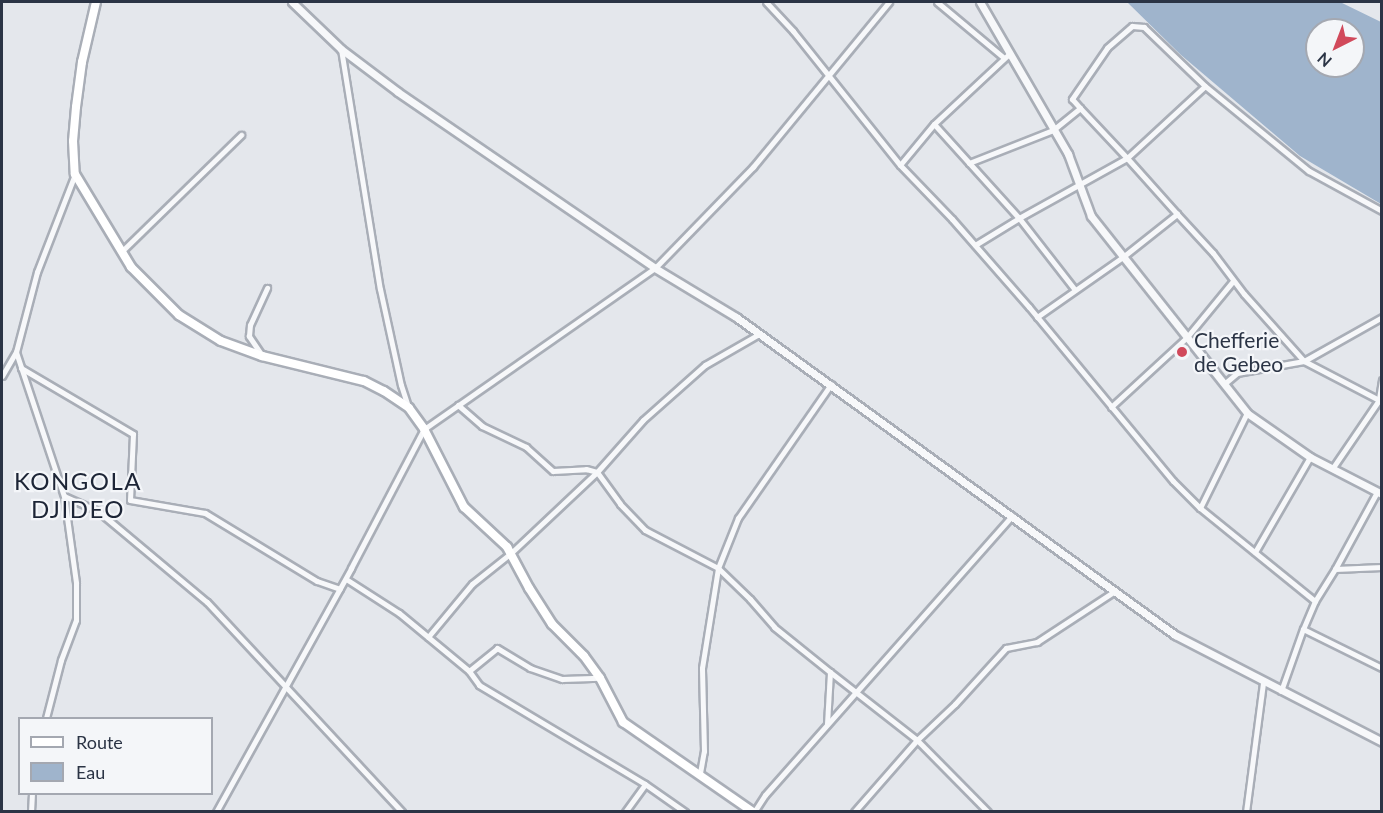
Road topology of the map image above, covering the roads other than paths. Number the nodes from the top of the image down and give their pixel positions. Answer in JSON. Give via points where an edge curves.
{"nodes":[{"id":1,"x":96,"y":2,"type":"edge"},
{"id":2,"x":292,"y":2,"type":"edge"},
{"id":3,"x":765,"y":2,"type":"edge"},
{"id":4,"x":889,"y":2,"type":"edge"},
{"id":5,"x":937,"y":2,"type":"edge"},
{"id":6,"x":980,"y":2,"type":"edge"},
{"id":7,"x":341,"y":49,"type":"junction"},
{"id":8,"x":1006,"y":55,"type":"junction"},
{"id":9,"x":827,"y":75,"type":"junction"},
{"id":10,"x":1205,"y":86,"type":"junction"},
{"id":11,"x":1080,"y":108,"type":"junction"},
{"id":12,"x":934,"y":124,"type":"junction"},
{"id":13,"x":1053,"y":130,"type":"junction"},
{"id":14,"x":241,"y":135,"type":"dead end"},
{"id":15,"x":1127,"y":158,"type":"junction"},
{"id":16,"x":969,"y":163,"type":"junction"},
{"id":17,"x":900,"y":165,"type":"junction"},
{"id":18,"x":75,"y":174,"type":"junction"},
{"id":19,"x":1078,"y":186,"type":"junction"},
{"id":20,"x":1382,"y":211,"type":"edge"},
{"id":21,"x":1177,"y":214,"type":"junction"},
{"id":22,"x":1019,"y":218,"type":"junction"},
{"id":23,"x":975,"y":245,"type":"junction"},
{"id":24,"x":121,"y":252,"type":"junction"},
{"id":25,"x":1124,"y":256,"type":"junction"},
{"id":26,"x":655,"y":268,"type":"junction"},
{"id":27,"x":1233,"y":280,"type":"junction"},
{"id":28,"x":267,"y":288,"type":"dead end"},
{"id":29,"x":1075,"y":290,"type":"junction"},
{"id":30,"x":1382,"y":316,"type":"edge"},
{"id":31,"x":1037,"y":317,"type":"junction"},
{"id":32,"x":759,"y":334,"type":"junction"},
{"id":33,"x":1187,"y":337,"type":"junction"},
{"id":34,"x":16,"y":352,"type":"junction"},
{"id":35,"x":261,"y":356,"type":"junction"},
{"id":36,"x":1304,"y":361,"type":"junction"},
{"id":37,"x":21,"y":368,"type":"junction"},
{"id":38,"x":2,"y":376,"type":"edge"},
{"id":39,"x":1382,"y":380,"type":"edge"},
{"id":40,"x":831,"y":384,"type":"junction"},
{"id":41,"x":1224,"y":384,"type":"junction"},
{"id":42,"x":1380,"y":400,"type":"edge"},
{"id":43,"x":458,"y":405,"type":"junction"},
{"id":44,"x":1112,"y":407,"type":"junction"},
{"id":45,"x":409,"y":408,"type":"junction"},
{"id":46,"x":1247,"y":413,"type":"junction"},
{"id":47,"x":423,"y":429,"type":"junction"},
{"id":48,"x":1310,"y":457,"type":"junction"},
{"id":49,"x":1332,"y":469,"type":"junction"},
{"id":50,"x":597,"y":472,"type":"junction"},
{"id":51,"x":1379,"y":493,"type":"edge"},
{"id":52,"x":64,"y":496,"type":"junction"},
{"id":53,"x":1200,"y":507,"type":"junction"},
{"id":54,"x":1012,"y":516,"type":"junction"},
{"id":55,"x":1255,"y":552,"type":"junction"},
{"id":56,"x":511,"y":554,"type":"junction"},
{"id":57,"x":1382,"y":567,"type":"edge"},
{"id":58,"x":718,"y":568,"type":"junction"},
{"id":59,"x":1335,"y":569,"type":"junction"},
{"id":60,"x":346,"y":579,"type":"junction"},
{"id":61,"x":340,"y":589,"type":"junction"},
{"id":62,"x":1115,"y":591,"type":"junction"},
{"id":63,"x":1315,"y":601,"type":"junction"},
{"id":64,"x":1303,"y":629,"type":"junction"},
{"id":65,"x":428,"y":637,"type":"junction"},
{"id":66,"x":1381,"y":666,"type":"edge"},
{"id":67,"x":469,"y":671,"type":"junction"},
{"id":68,"x":830,"y":672,"type":"junction"},
{"id":69,"x":600,"y":678,"type":"junction"},
{"id":70,"x":1263,"y":682,"type":"junction"},
{"id":71,"x":285,"y":687,"type":"junction"},
{"id":72,"x":1281,"y":691,"type":"junction"},
{"id":73,"x":857,"y":692,"type":"junction"},
{"id":74,"x":46,"y":717,"type":"edge"},
{"id":75,"x":828,"y":724,"type":"junction"},
{"id":76,"x":917,"y":740,"type":"junction"},
{"id":77,"x":1382,"y":742,"type":"edge"},
{"id":78,"x":700,"y":773,"type":"junction"},
{"id":79,"x":645,"y":784,"type":"junction"},
{"id":80,"x":32,"y":795,"type":"edge"},
{"id":81,"x":31,"y":812,"type":"edge"},
{"id":82,"x":216,"y":812,"type":"edge"},
{"id":83,"x":402,"y":812,"type":"edge"},
{"id":84,"x":625,"y":812,"type":"edge"},
{"id":85,"x":685,"y":812,"type":"edge"},
{"id":86,"x":754,"y":812,"type":"edge"},
{"id":87,"x":854,"y":812,"type":"edge"},
{"id":88,"x":988,"y":812,"type":"edge"},
{"id":89,"x":1246,"y":812,"type":"edge"}],
"edges":[{"from":1,"to":18,"type":"main road","via":[[76,107]]},
{"from":2,"to":7,"type":"street"},
{"from":3,"to":9,"type":"street"},
{"from":4,"to":9,"type":"street"},
{"from":5,"to":8,"type":"street"},
{"from":6,"to":8,"type":"street"},
{"from":7,"to":26,"type":"street","via":[[407,99]]},
{"from":7,"to":45,"type":"street","via":[[380,289],[400,385]]},
{"from":8,"to":12,"type":"street"},
{"from":8,"to":13,"type":"street"},
{"from":9,"to":17,"type":"street"},
{"from":9,"to":26,"type":"street","via":[[753,167]]},
{"from":10,"to":11,"type":"street","via":[[1144,27],[1137,25],[1107,48],[1074,94],[1072,99]]},
{"from":10,"to":15,"type":"street"},
{"from":10,"to":20,"type":"street","via":[[1309,171]]},
{"from":11,"to":13,"type":"street"},
{"from":11,"to":15,"type":"street"},
{"from":12,"to":16,"type":"street"},
{"from":12,"to":17,"type":"street"},
{"from":13,"to":16,"type":"street"},
{"from":13,"to":19,"type":"street","via":[[1070,159]]},
{"from":14,"to":24,"type":"street"},
{"from":15,"to":19,"type":"street"},
{"from":15,"to":21,"type":"street"},
{"from":16,"to":22,"type":"street"},
{"from":17,"to":23,"type":"street"},
{"from":18,"to":24,"type":"main road"},
{"from":18,"to":34,"type":"street","via":[[37,273]]},
{"from":19,"to":22,"type":"street"},
{"from":19,"to":25,"type":"street","via":[[1091,216]]},
{"from":21,"to":25,"type":"street"},
{"from":21,"to":27,"type":"street","via":[[1214,252]]},
{"from":22,"to":23,"type":"street"},
{"from":22,"to":29,"type":"street"},
{"from":23,"to":31,"type":"street"},
{"from":24,"to":35,"type":"main road","via":[[144,281],[192,324],[236,349]]},
{"from":25,"to":29,"type":"street"},
{"from":25,"to":33,"type":"street"},
{"from":26,"to":32,"type":"street"},
{"from":26,"to":43,"type":"street"},
{"from":27,"to":33,"type":"street"},
{"from":27,"to":36,"type":"street"},
{"from":28,"to":35,"type":"street","via":[[254,312],[249,336]]},
{"from":29,"to":31,"type":"street"},
{"from":30,"to":36,"type":"street"},
{"from":31,"to":44,"type":"street"},
{"from":32,"to":40,"type":"street"},
{"from":32,"to":50,"type":"street","via":[[705,365],[643,420]]},
{"from":33,"to":41,"type":"street"},
{"from":33,"to":44,"type":"street"},
{"from":34,"to":37,"type":"street"},
{"from":34,"to":38,"type":"street"},
{"from":35,"to":45,"type":"main road","via":[[364,381]]},
{"from":36,"to":41,"type":"street","via":[[1237,373]]},
{"from":36,"to":42,"type":"street"},
{"from":37,"to":52,"type":"street"},
{"from":37,"to":61,"type":"street","via":[[133,434],[130,500],[205,513],[316,581]]},
{"from":39,"to":42,"type":"street"},
{"from":40,"to":54,"type":"street"},
{"from":40,"to":58,"type":"street","via":[[738,518]]},
{"from":41,"to":46,"type":"street"},
{"from":42,"to":49,"type":"street"},
{"from":43,"to":47,"type":"street"},
{"from":43,"to":50,"type":"street","via":[[482,426],[526,447],[553,471]]},
{"from":44,"to":53,"type":"street","via":[[1173,481]]},
{"from":45,"to":47,"type":"main road"},
{"from":46,"to":48,"type":"street"},
{"from":46,"to":53,"type":"street"},
{"from":47,"to":56,"type":"main road","via":[[464,507],[498,536]]},
{"from":47,"to":60,"type":"street"},
{"from":48,"to":49,"type":"street"},
{"from":48,"to":55,"type":"street"},
{"from":49,"to":51,"type":"street"},
{"from":50,"to":56,"type":"street"},
{"from":50,"to":58,"type":"street","via":[[645,530]]},
{"from":51,"to":59,"type":"street"},
{"from":52,"to":71,"type":"street","via":[[98,511],[207,602]]},
{"from":52,"to":74,"type":"street","via":[[76,583],[76,620]]},
{"from":53,"to":55,"type":"street"},
{"from":54,"to":62,"type":"street"},
{"from":54,"to":73,"type":"street"},
{"from":55,"to":63,"type":"street"},
{"from":56,"to":65,"type":"street","via":[[465,592]]},
{"from":56,"to":69,"type":"main road","via":[[552,624],[585,656]]},
{"from":57,"to":59,"type":"street"},
{"from":58,"to":68,"type":"street","via":[[774,627]]},
{"from":58,"to":78,"type":"street","via":[[702,668],[704,751]]},
{"from":59,"to":63,"type":"street"},
{"from":60,"to":61,"type":"street"},
{"from":60,"to":65,"type":"street"},
{"from":61,"to":71,"type":"street"},
{"from":62,"to":70,"type":"street","via":[[1175,634]]},
{"from":62,"to":76,"type":"street","via":[[1037,642],[1006,648]]},
{"from":63,"to":64,"type":"street"},
{"from":64,"to":66,"type":"street"},
{"from":64,"to":72,"type":"street"},
{"from":65,"to":67,"type":"street"},
{"from":67,"to":69,"type":"street","via":[[497,648],[530,668],[562,679]]},
{"from":67,"to":79,"type":"street","via":[[479,685]]},
{"from":68,"to":73,"type":"street"},
{"from":68,"to":75,"type":"street"},
{"from":69,"to":78,"type":"main road","via":[[629,728]]},
{"from":70,"to":72,"type":"street"},
{"from":70,"to":89,"type":"street"},
{"from":71,"to":82,"type":"street"},
{"from":71,"to":83,"type":"street"},
{"from":72,"to":77,"type":"street"},
{"from":73,"to":75,"type":"street"},
{"from":73,"to":76,"type":"street"},
{"from":75,"to":86,"type":"street"},
{"from":76,"to":87,"type":"street"},
{"from":76,"to":88,"type":"street"},
{"from":78,"to":86,"type":"main road"},
{"from":79,"to":84,"type":"street"},
{"from":79,"to":85,"type":"street"},
{"from":80,"to":81,"type":"street"}]}
